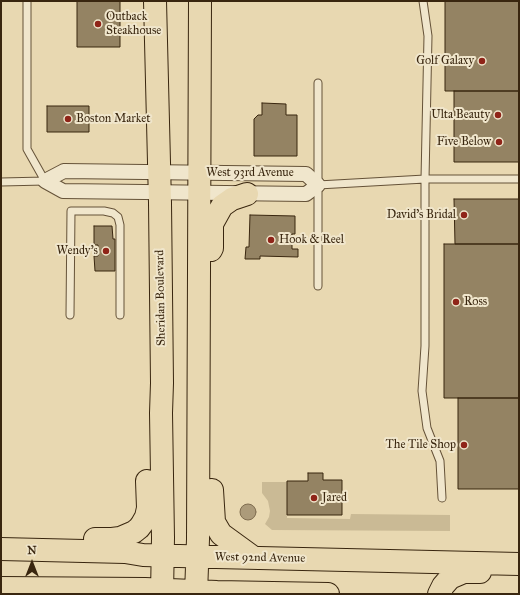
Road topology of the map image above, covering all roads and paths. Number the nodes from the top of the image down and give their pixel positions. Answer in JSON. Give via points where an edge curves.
{"nodes":[{"id":1,"x":27,"y":1,"type":"edge"},
{"id":2,"x":155,"y":1,"type":"edge"},
{"id":3,"x":200,"y":1,"type":"edge"},
{"id":4,"x":423,"y":1,"type":"edge"},
{"id":5,"x":318,"y":83,"type":"dead end"},
{"id":6,"x":425,"y":179,"type":"junction"},
{"id":7,"x":519,"y":179,"type":"edge"},
{"id":8,"x":45,"y":181,"type":"junction"},
{"id":9,"x":1,"y":182,"type":"edge"},
{"id":10,"x":160,"y":182,"type":"junction"},
{"id":11,"x":199,"y":183,"type":"junction"},
{"id":12,"x":318,"y":185,"type":"junction"},
{"id":13,"x":247,"y":194,"type":"junction"},
{"id":14,"x":199,"y":270,"type":"junction"},
{"id":15,"x":318,"y":286,"type":"dead end"},
{"id":16,"x":70,"y":315,"type":"dead end"},
{"id":17,"x":120,"y":315,"type":"dead end"},
{"id":18,"x":161,"y":413,"type":"junction"},
{"id":19,"x":199,"y":420,"type":"junction"},
{"id":20,"x":442,"y":498,"type":"dead end"},
{"id":21,"x":1,"y":549,"type":"edge"},
{"id":22,"x":48,"y":550,"type":"junction"},
{"id":23,"x":163,"y":555,"type":"junction"},
{"id":24,"x":198,"y":557,"type":"junction"},
{"id":25,"x":254,"y":558,"type":"junction"},
{"id":26,"x":519,"y":565,"type":"edge"},
{"id":27,"x":1,"y":588,"type":"edge"},
{"id":28,"x":88,"y":591,"type":"edge"},
{"id":29,"x":162,"y":592,"type":"edge"},
{"id":30,"x":196,"y":592,"type":"edge"},
{"id":31,"x":274,"y":593,"type":"edge"},
{"id":32,"x":328,"y":594,"type":"edge"},
{"id":33,"x":439,"y":594,"type":"edge"}],
"edges":[{"from":1,"to":8,"type":"lane","via":[[27,149]]},
{"from":2,"to":10,"type":"main road","name":"Sheridan Boulevard"},
{"from":3,"to":11,"type":"main road"},
{"from":4,"to":6,"type":"lane","via":[[428,36]]},
{"from":5,"to":12,"type":"lane"},
{"from":6,"to":7,"type":"lane"},
{"from":6,"to":12,"type":"lane"},
{"from":6,"to":20,"type":"lane","via":[[425,346],[422,391],[427,428],[440,461]]},
{"from":8,"to":9,"type":"lane"},
{"from":8,"to":10,"type":"street","name":"West 93rd Avenue","via":[[64,172]]},
{"from":8,"to":10,"type":"street","name":"West 93rd Avenue","via":[[63,192]]},
{"from":10,"to":11,"type":"street","name":"West 93rd Avenue"},
{"from":10,"to":11,"type":"street","name":"West 93rd Avenue"},
{"from":10,"to":18,"type":"main road","name":"Sheridan Boulevard"},
{"from":11,"to":12,"type":"street","name":"West 93rd Avenue","via":[[306,174]]},
{"from":11,"to":13,"type":"street","name":"West 93rd Avenue"},
{"from":11,"to":14,"type":"main road"},
{"from":12,"to":13,"type":"street","name":"West 93rd Avenue","via":[[306,194]]},
{"from":12,"to":15,"type":"lane"},
{"from":13,"to":14,"type":"main road","via":[[232,198],[222,206],[212,224],[212,248]]},
{"from":14,"to":19,"type":"main road"},
{"from":16,"to":17,"type":"lane","via":[[71,211],[104,211],[118,217]]},
{"from":18,"to":22,"type":"main road","via":[[147,443],[148,508],[142,524],[134,532],[120,538],[62,538]]},
{"from":18,"to":23,"type":"main road","name":"Sheridan Boulevard"},
{"from":19,"to":24,"type":"main road"},
{"from":19,"to":25,"type":"main road","via":[[212,452],[214,522],[222,536]]},
{"from":21,"to":22,"type":"main road","name":"West 92nd Avenue"},
{"from":22,"to":23,"type":"main road","name":"West 92nd Avenue"},
{"from":23,"to":24,"type":"main road","name":"West 92nd Avenue"},
{"from":23,"to":29,"type":"main road","name":"Sheridan Boulevard"},
{"from":24,"to":25,"type":"main road","name":"West 92nd Avenue"},
{"from":24,"to":30,"type":"main road"},
{"from":25,"to":26,"type":"main road","name":"West 92nd Avenue"},
{"from":26,"to":33,"type":"main road","via":[[509,572],[464,572],[450,578]]},
{"from":27,"to":28,"type":"main road"},
{"from":28,"to":29,"type":"main road"},
{"from":29,"to":30,"type":"main road"},
{"from":30,"to":31,"type":"main road"},
{"from":31,"to":32,"type":"main road"}]}
